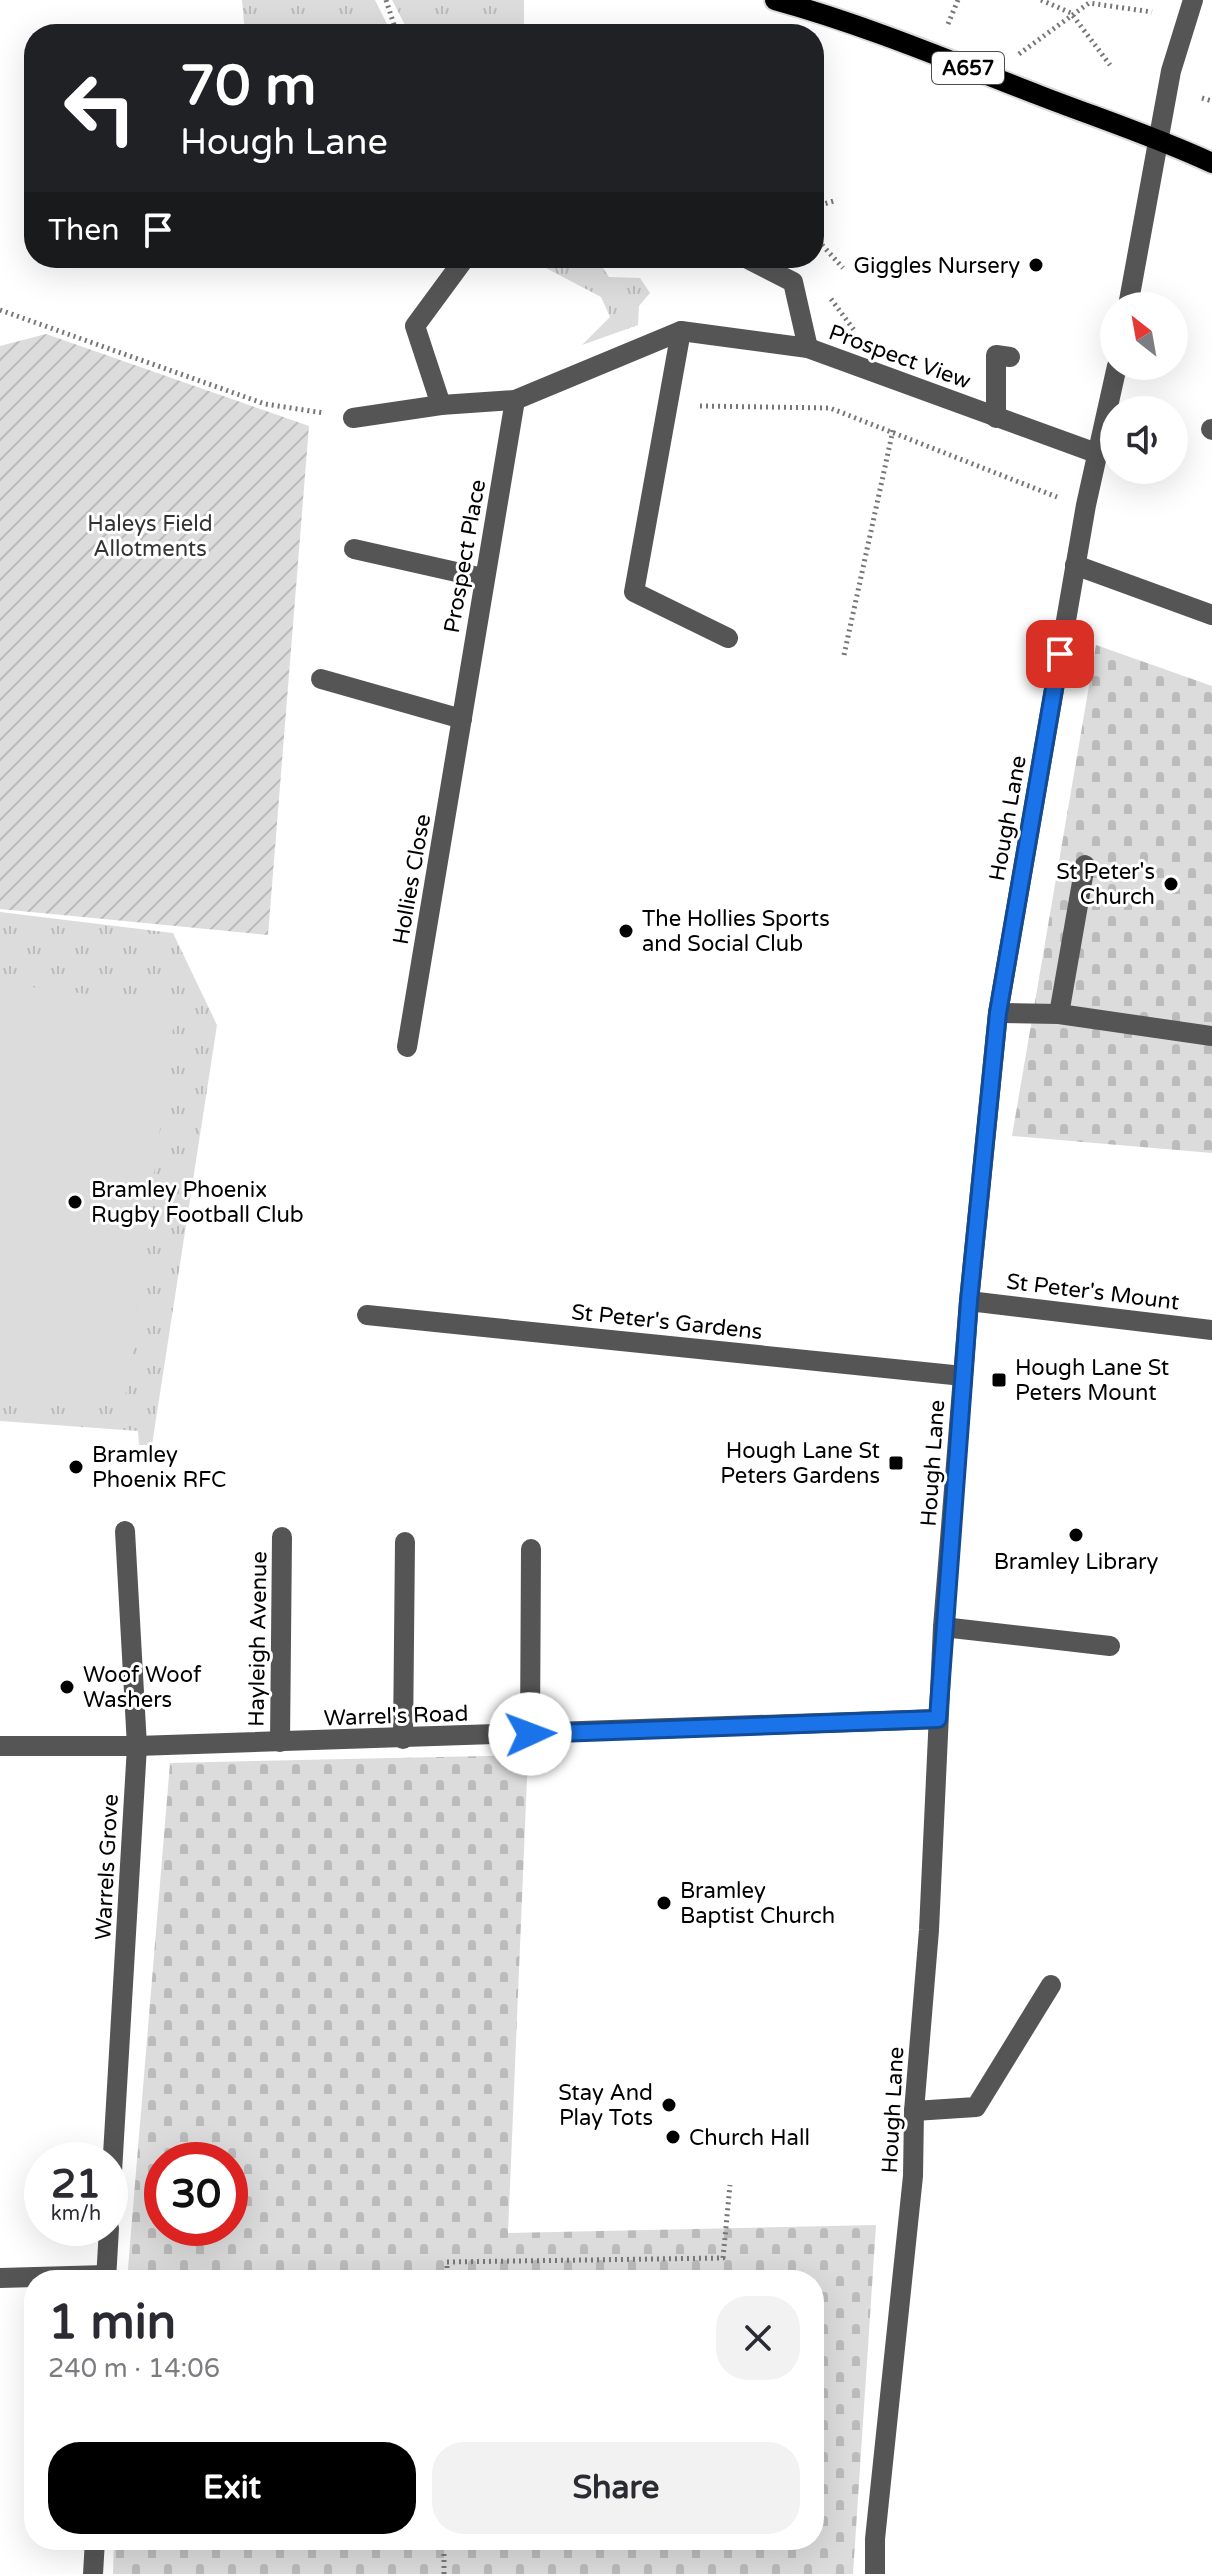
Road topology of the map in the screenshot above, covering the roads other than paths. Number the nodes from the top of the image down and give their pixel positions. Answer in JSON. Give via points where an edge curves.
{"nodes":[{"id":1,"x":775,"y":0,"type":"edge"},
{"id":2,"x":1193,"y":0,"type":"edge"},
{"id":3,"x":1160,"y":139,"type":"junction"},
{"id":4,"x":1212,"y":163,"type":"edge"},
{"id":5,"x":458,"y":268,"type":"edge"},
{"id":6,"x":766,"y":268,"type":"edge"},
{"id":7,"x":1131,"y":292,"type":"edge"},
{"id":8,"x":681,"y":331,"type":"junction"},
{"id":9,"x":808,"y":348,"type":"junction"},
{"id":10,"x":1010,"y":357,"type":"dead end"},
{"id":11,"x":1114,"y":380,"type":"edge"},
{"id":12,"x":515,"y":400,"type":"junction"},
{"id":13,"x":441,"y":405,"type":"junction"},
{"id":14,"x":353,"y":418,"type":"road end"},
{"id":15,"x":996,"y":418,"type":"junction"},
{"id":16,"x":1096,"y":453,"type":"junction"},
{"id":17,"x":354,"y":549,"type":"dead end"},
{"id":18,"x":1075,"y":565,"type":"junction"},
{"id":19,"x":483,"y":578,"type":"junction"},
{"id":20,"x":1212,"y":615,"type":"edge"},
{"id":21,"x":728,"y":638,"type":"dead end"},
{"id":22,"x":321,"y":679,"type":"dead end"},
{"id":23,"x":462,"y":719,"type":"junction"},
{"id":24,"x":1085,"y":865,"type":"dead end"},
{"id":25,"x":998,"y":1013,"type":"junction"},
{"id":26,"x":1059,"y":1014,"type":"junction"},
{"id":27,"x":1212,"y":1036,"type":"edge"},
{"id":28,"x":407,"y":1047,"type":"dead end"},
{"id":29,"x":969,"y":1301,"type":"junction"},
{"id":30,"x":367,"y":1315,"type":"dead end"},
{"id":31,"x":1212,"y":1330,"type":"edge"},
{"id":32,"x":963,"y":1376,"type":"junction"},
{"id":33,"x":125,"y":1531,"type":"dead end"},
{"id":34,"x":282,"y":1537,"type":"dead end"},
{"id":35,"x":405,"y":1542,"type":"dead end"},
{"id":36,"x":531,"y":1549,"type":"dead end"},
{"id":37,"x":943,"y":1627,"type":"junction"},
{"id":38,"x":1110,"y":1646,"type":"dead end"},
{"id":39,"x":938,"y":1719,"type":"junction"},
{"id":40,"x":530,"y":1734,"type":"junction"},
{"id":41,"x":403,"y":1739,"type":"junction"},
{"id":42,"x":280,"y":1742,"type":"junction"},
{"id":43,"x":0,"y":1746,"type":"edge"},
{"id":44,"x":137,"y":1746,"type":"junction"},
{"id":45,"x":1051,"y":1985,"type":"dead end"},
{"id":46,"x":914,"y":2111,"type":"junction"},
{"id":47,"x":114,"y":2142,"type":"edge"},
{"id":48,"x":108,"y":2246,"type":"edge"},
{"id":49,"x":106,"y":2270,"type":"edge"},
{"id":50,"x":0,"y":2278,"type":"edge"},
{"id":51,"x":24,"y":2278,"type":"edge"},
{"id":52,"x":94,"y":2550,"type":"edge"},
{"id":53,"x":93,"y":2574,"type":"edge"},
{"id":54,"x":875,"y":2574,"type":"edge"}],
"edges":[{"from":1,"to":3,"type":"main road","number":"A657"},
{"from":2,"to":3,"type":"street","via":[[1171,71]]},
{"from":3,"to":4,"type":"main road","number":"A657"},
{"from":3,"to":7,"type":"street"},
{"from":5,"to":13,"type":"street","via":[[415,326]]},
{"from":6,"to":9,"type":"street","via":[[793,282]]},
{"from":8,"to":9,"type":"street","name":"Prospect View"},
{"from":8,"to":12,"type":"street"},
{"from":8,"to":21,"type":"street","via":[[634,592]]},
{"from":9,"to":15,"type":"street","name":"Prospect View"},
{"from":10,"to":15,"type":"street","via":[[996,355]]},
{"from":11,"to":16,"type":"street","name":"Hough Lane"},
{"from":12,"to":13,"type":"street"},
{"from":12,"to":19,"type":"street","name":"Prospect Place"},
{"from":13,"to":14,"type":"street"},
{"from":15,"to":16,"type":"street","name":"Prospect View"},
{"from":16,"to":18,"type":"street","name":"Hough Lane"},
{"from":17,"to":19,"type":"street"},
{"from":18,"to":20,"type":"street"},
{"from":18,"to":25,"type":"street","name":"Hough Lane"},
{"from":19,"to":23,"type":"street","name":"Prospect Place"},
{"from":22,"to":23,"type":"street"},
{"from":23,"to":28,"type":"street","name":"Hollies Close"},
{"from":24,"to":26,"type":"street"},
{"from":25,"to":26,"type":"street"},
{"from":25,"to":29,"type":"street","name":"Hough Lane"},
{"from":26,"to":27,"type":"street"},
{"from":29,"to":31,"type":"street","name":"St Peter's Mount"},
{"from":29,"to":32,"type":"street","name":"Hough Lane"},
{"from":30,"to":32,"type":"street","name":"St Peter's Gardens"},
{"from":32,"to":37,"type":"street","name":"Hough Lane"},
{"from":33,"to":44,"type":"street","name":"Warrels Grove"},
{"from":34,"to":42,"type":"street","name":"Hayleigh Avenue"},
{"from":35,"to":41,"type":"street"},
{"from":36,"to":40,"type":"street"},
{"from":37,"to":38,"type":"street"},
{"from":37,"to":39,"type":"street","name":"Hough Lane"},
{"from":39,"to":40,"type":"street","name":"Warrel's Road"},
{"from":39,"to":46,"type":"street","name":"Hough Lane"},
{"from":40,"to":41,"type":"street","name":"Warrel's Road"},
{"from":41,"to":42,"type":"street","name":"Warrel's Road"},
{"from":42,"to":44,"type":"street","name":"Warrel's Road"},
{"from":43,"to":44,"type":"street","name":"Warrel's Road"},
{"from":44,"to":47,"type":"street","name":"Warrels Grove"},
{"from":45,"to":46,"type":"street","via":[[976,2107]]},
{"from":46,"to":54,"type":"street","name":"Hough Lane","via":[[913,2176]]},
{"from":48,"to":49,"type":"street"},
{"from":50,"to":51,"type":"street"},
{"from":52,"to":53,"type":"street"}]}
